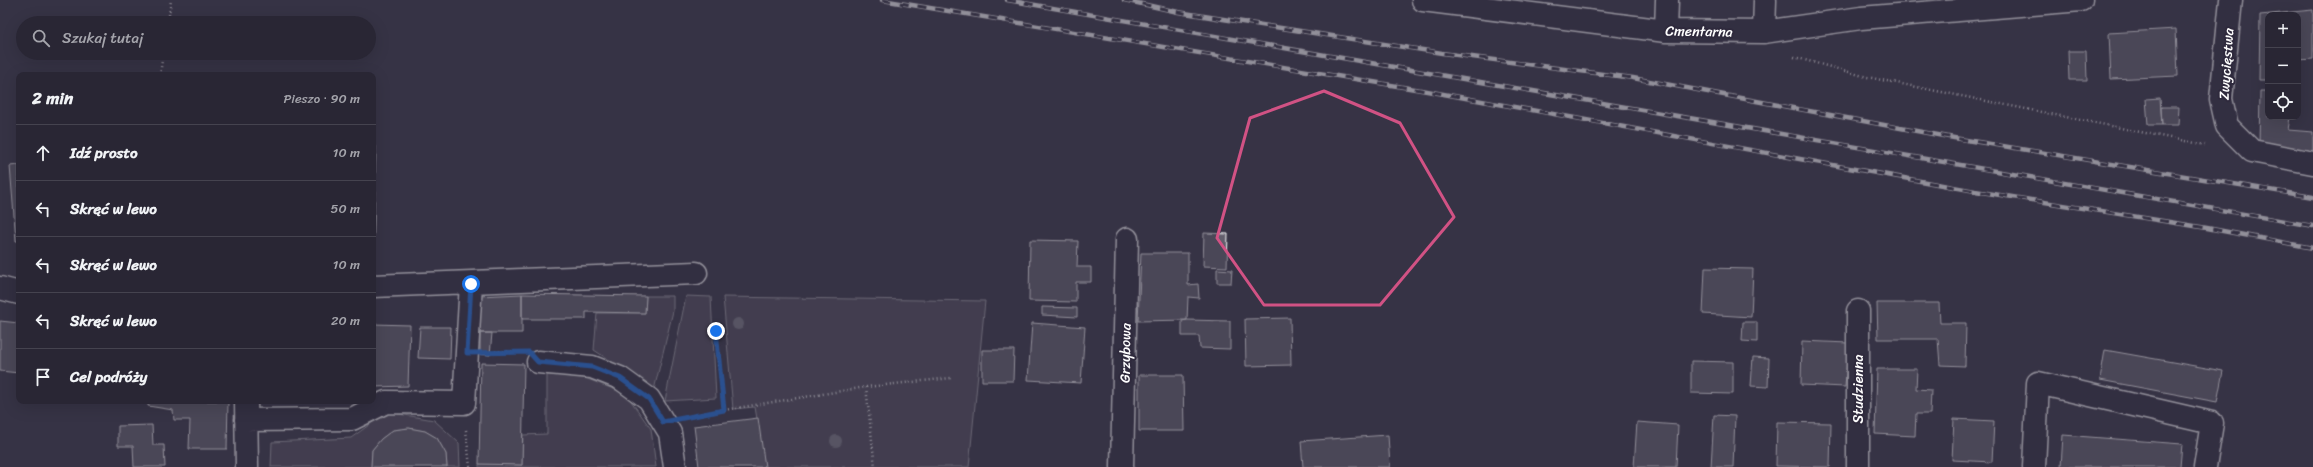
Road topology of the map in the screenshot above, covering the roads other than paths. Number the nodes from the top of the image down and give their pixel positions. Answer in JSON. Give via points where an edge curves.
{"nodes":[{"id":1,"x":1422,"y":0,"type":"edge"},
{"id":2,"x":1667,"y":0,"type":"edge"},
{"id":3,"x":1765,"y":0,"type":"edge"},
{"id":4,"x":2081,"y":0,"type":"edge"},
{"id":5,"x":2231,"y":0,"type":"edge"},
{"id":6,"x":1976,"y":4,"type":"edge"},
{"id":7,"x":1861,"y":9,"type":"edge"},
{"id":8,"x":1666,"y":31,"type":"junction"},
{"id":9,"x":1764,"y":32,"type":"junction"},
{"id":10,"x":2313,"y":163,"type":"edge"},
{"id":11,"x":1127,"y":239,"type":"dead end"},
{"id":12,"x":696,"y":273,"type":"dead end"},
{"id":13,"x":471,"y":284,"type":"junction"},
{"id":14,"x":376,"y":286,"type":"edge"},
{"id":15,"x":0,"y":288,"type":"edge"},
{"id":16,"x":16,"y":292,"type":"edge"},
{"id":17,"x":1858,"y":311,"type":"dead end"},
{"id":18,"x":538,"y":362,"type":"road end"},
{"id":19,"x":246,"y":411,"type":"edge"},
{"id":20,"x":247,"y":467,"type":"edge"},
{"id":21,"x":675,"y":467,"type":"edge"},
{"id":22,"x":1122,"y":467,"type":"edge"},
{"id":23,"x":1858,"y":467,"type":"edge"},
{"id":24,"x":2034,"y":467,"type":"edge"},
{"id":25,"x":2205,"y":467,"type":"edge"}],
"edges":[{"from":1,"to":8,"type":"street","name":"Cmentarna"},
{"from":2,"to":8,"type":"street"},
{"from":3,"to":9,"type":"street"},
{"from":4,"to":6,"type":"street","name":"Cmentarna"},
{"from":5,"to":10,"type":"street","name":"Zwycięstwa","via":[[2221,99],[2227,126],[2252,151]]},
{"from":6,"to":7,"type":"street","name":"Cmentarna"},
{"from":7,"to":9,"type":"street","name":"Cmentarna"},
{"from":8,"to":9,"type":"street","name":"Cmentarna"},
{"from":11,"to":22,"type":"street","name":"Grzybowa"},
{"from":12,"to":13,"type":"street"},
{"from":13,"to":14,"type":"street"},
{"from":13,"to":19,"type":"street","via":[[464,403],[386,402],[352,419]]},
{"from":15,"to":16,"type":"street"},
{"from":17,"to":23,"type":"street","name":"Studzienna"},
{"from":18,"to":21,"type":"street","via":[[592,367],[620,378],[649,399],[670,433]]},
{"from":19,"to":20,"type":"street"},
{"from":24,"to":25,"type":"street","via":[[2038,383],[2212,423]]}]}
